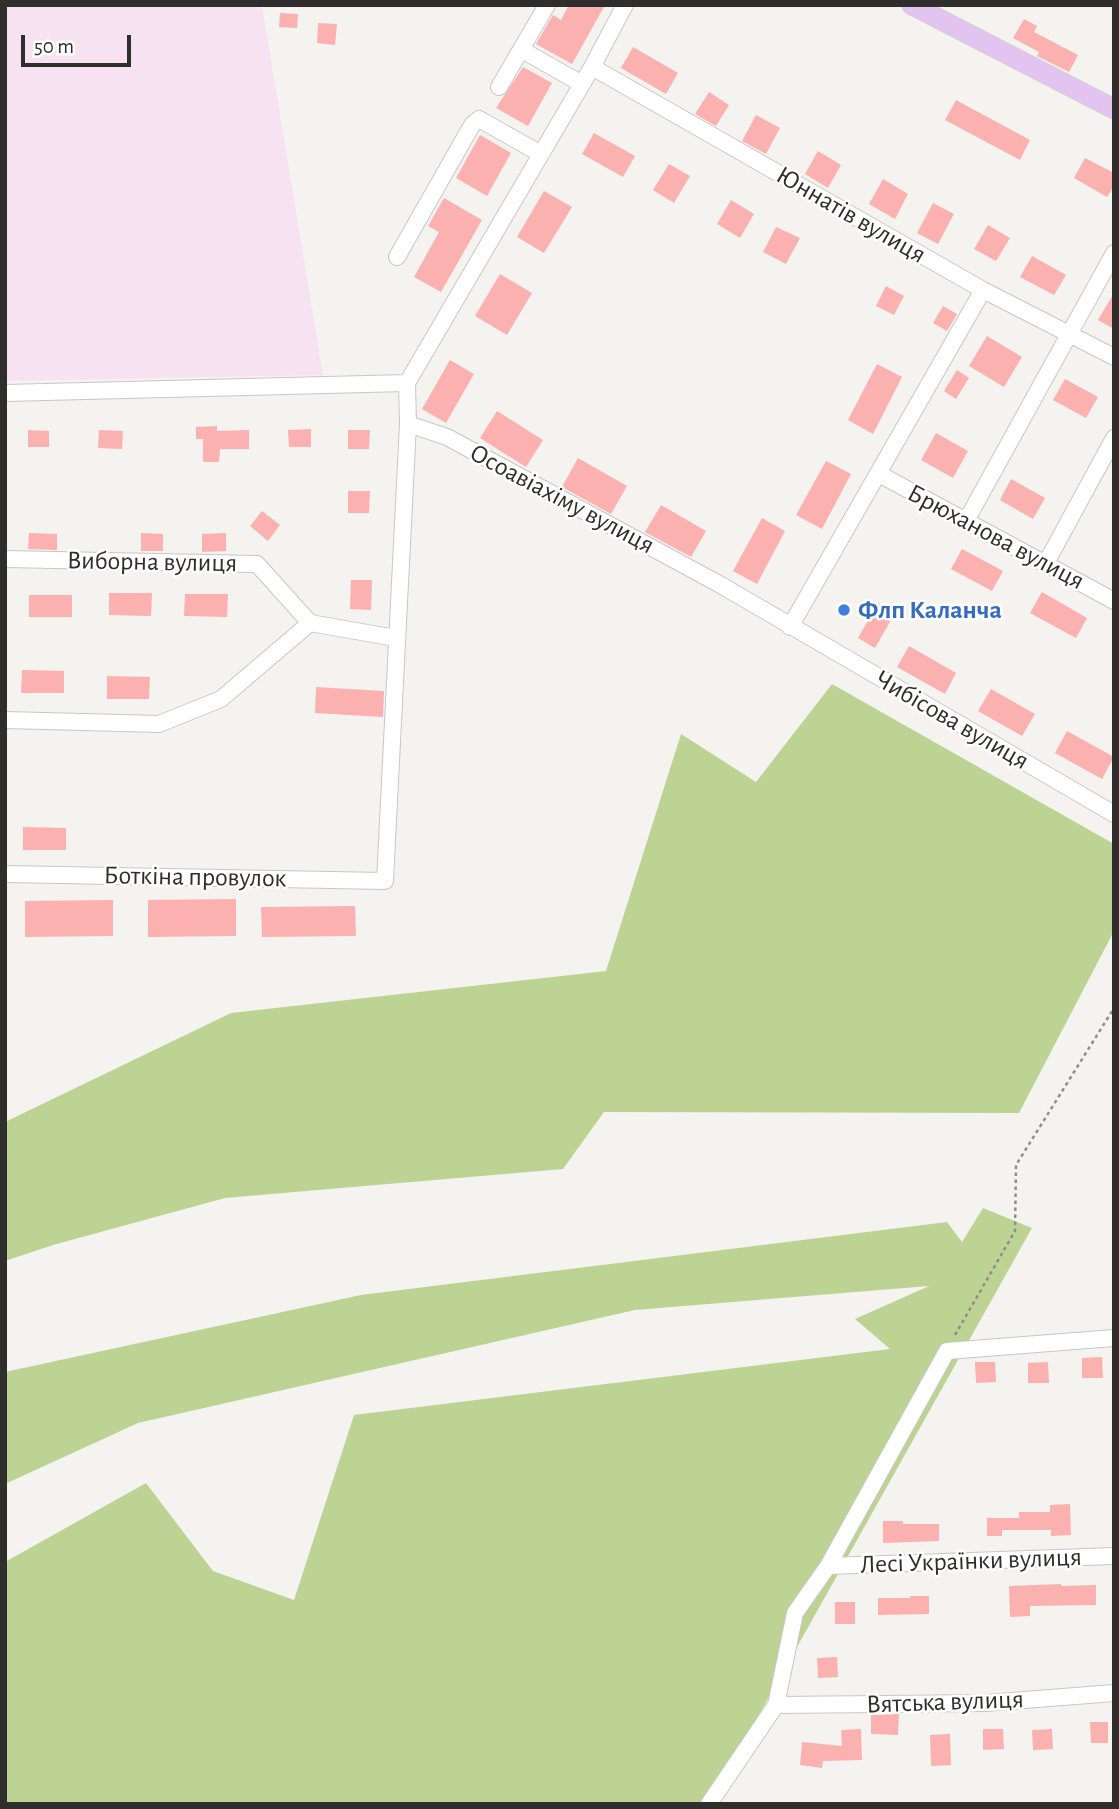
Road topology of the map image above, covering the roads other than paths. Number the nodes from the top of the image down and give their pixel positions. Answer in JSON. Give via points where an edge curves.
{"nodes":[{"id":1,"x":547,"y":5,"type":"edge"},
{"id":2,"x":625,"y":5,"type":"edge"},
{"id":3,"x":912,"y":5,"type":"edge"},
{"id":4,"x":522,"y":50,"type":"junction"},
{"id":5,"x":592,"y":67,"type":"junction"},
{"id":6,"x":582,"y":84,"type":"junction"},
{"id":7,"x":499,"y":87,"type":"dead end"},
{"id":8,"x":1114,"y":109,"type":"edge"},
{"id":9,"x":541,"y":154,"type":"junction"},
{"id":10,"x":1114,"y":253,"type":"edge"},
{"id":11,"x":397,"y":257,"type":"dead end"},
{"id":12,"x":984,"y":290,"type":"junction"},
{"id":13,"x":1068,"y":332,"type":"junction"},
{"id":14,"x":1114,"y":357,"type":"edge"},
{"id":15,"x":407,"y":383,"type":"junction"},
{"id":16,"x":5,"y":393,"type":"edge"},
{"id":17,"x":408,"y":424,"type":"junction"},
{"id":18,"x":1114,"y":438,"type":"edge"},
{"id":19,"x":879,"y":474,"type":"junction"},
{"id":20,"x":966,"y":521,"type":"junction"},
{"id":21,"x":5,"y":559,"type":"edge"},
{"id":22,"x":1046,"y":563,"type":"junction"},
{"id":23,"x":1114,"y":601,"type":"edge"},
{"id":24,"x":310,"y":623,"type":"junction"},
{"id":25,"x":790,"y":627,"type":"junction"},
{"id":26,"x":396,"y":638,"type":"junction"},
{"id":27,"x":5,"y":720,"type":"edge"},
{"id":28,"x":1114,"y":814,"type":"edge"},
{"id":29,"x":5,"y":874,"type":"edge"},
{"id":30,"x":1114,"y":1338,"type":"edge"},
{"id":31,"x":1114,"y":1556,"type":"edge"},
{"id":32,"x":828,"y":1566,"type":"junction"},
{"id":33,"x":1114,"y":1693,"type":"edge"},
{"id":34,"x":776,"y":1705,"type":"junction"},
{"id":35,"x":709,"y":1804,"type":"edge"}],
"edges":[{"from":1,"to":4,"type":"street"},
{"from":2,"to":5,"type":"street"},
{"from":3,"to":8,"type":"main road"},
{"from":4,"to":6,"type":"street"},
{"from":4,"to":7,"type":"street"},
{"from":5,"to":6,"type":"street"},
{"from":5,"to":12,"type":"street","name":"Юннатів вулиця"},
{"from":6,"to":9,"type":"street"},
{"from":9,"to":11,"type":"street","via":[[479,119]]},
{"from":9,"to":15,"type":"street"},
{"from":10,"to":13,"type":"street"},
{"from":12,"to":13,"type":"street","name":"Юннатів вулиця"},
{"from":12,"to":19,"type":"street"},
{"from":13,"to":14,"type":"street","name":"Юннатів вулиця"},
{"from":13,"to":20,"type":"street"},
{"from":15,"to":16,"type":"street"},
{"from":15,"to":17,"type":"street"},
{"from":17,"to":25,"type":"street","name":"Осоавіахіму вулиця","via":[[447,437]]},
{"from":17,"to":26,"type":"street"},
{"from":18,"to":22,"type":"street"},
{"from":19,"to":20,"type":"street","name":"Брюханова вулиця"},
{"from":19,"to":25,"type":"street"},
{"from":20,"to":22,"type":"street","name":"Брюханова вулиця"},
{"from":21,"to":24,"type":"street","name":"Виборна вулиця","via":[[257,564]]},
{"from":22,"to":23,"type":"street","name":"Брюханова вулиця"},
{"from":24,"to":26,"type":"street"},
{"from":24,"to":27,"type":"street","via":[[221,699],[159,724]]},
{"from":25,"to":28,"type":"street","name":"Чибісова вулиця"},
{"from":26,"to":29,"type":"street","name":"Боткіна провулок","via":[[384,881]]},
{"from":30,"to":32,"type":"street","via":[[947,1350]]},
{"from":31,"to":32,"type":"street","name":"Лесі Українки вулиця"},
{"from":32,"to":34,"type":"street","via":[[795,1613]]},
{"from":33,"to":34,"type":"street","name":"Вятська вулиця","via":[[986,1703]]},
{"from":34,"to":35,"type":"street"}]}
